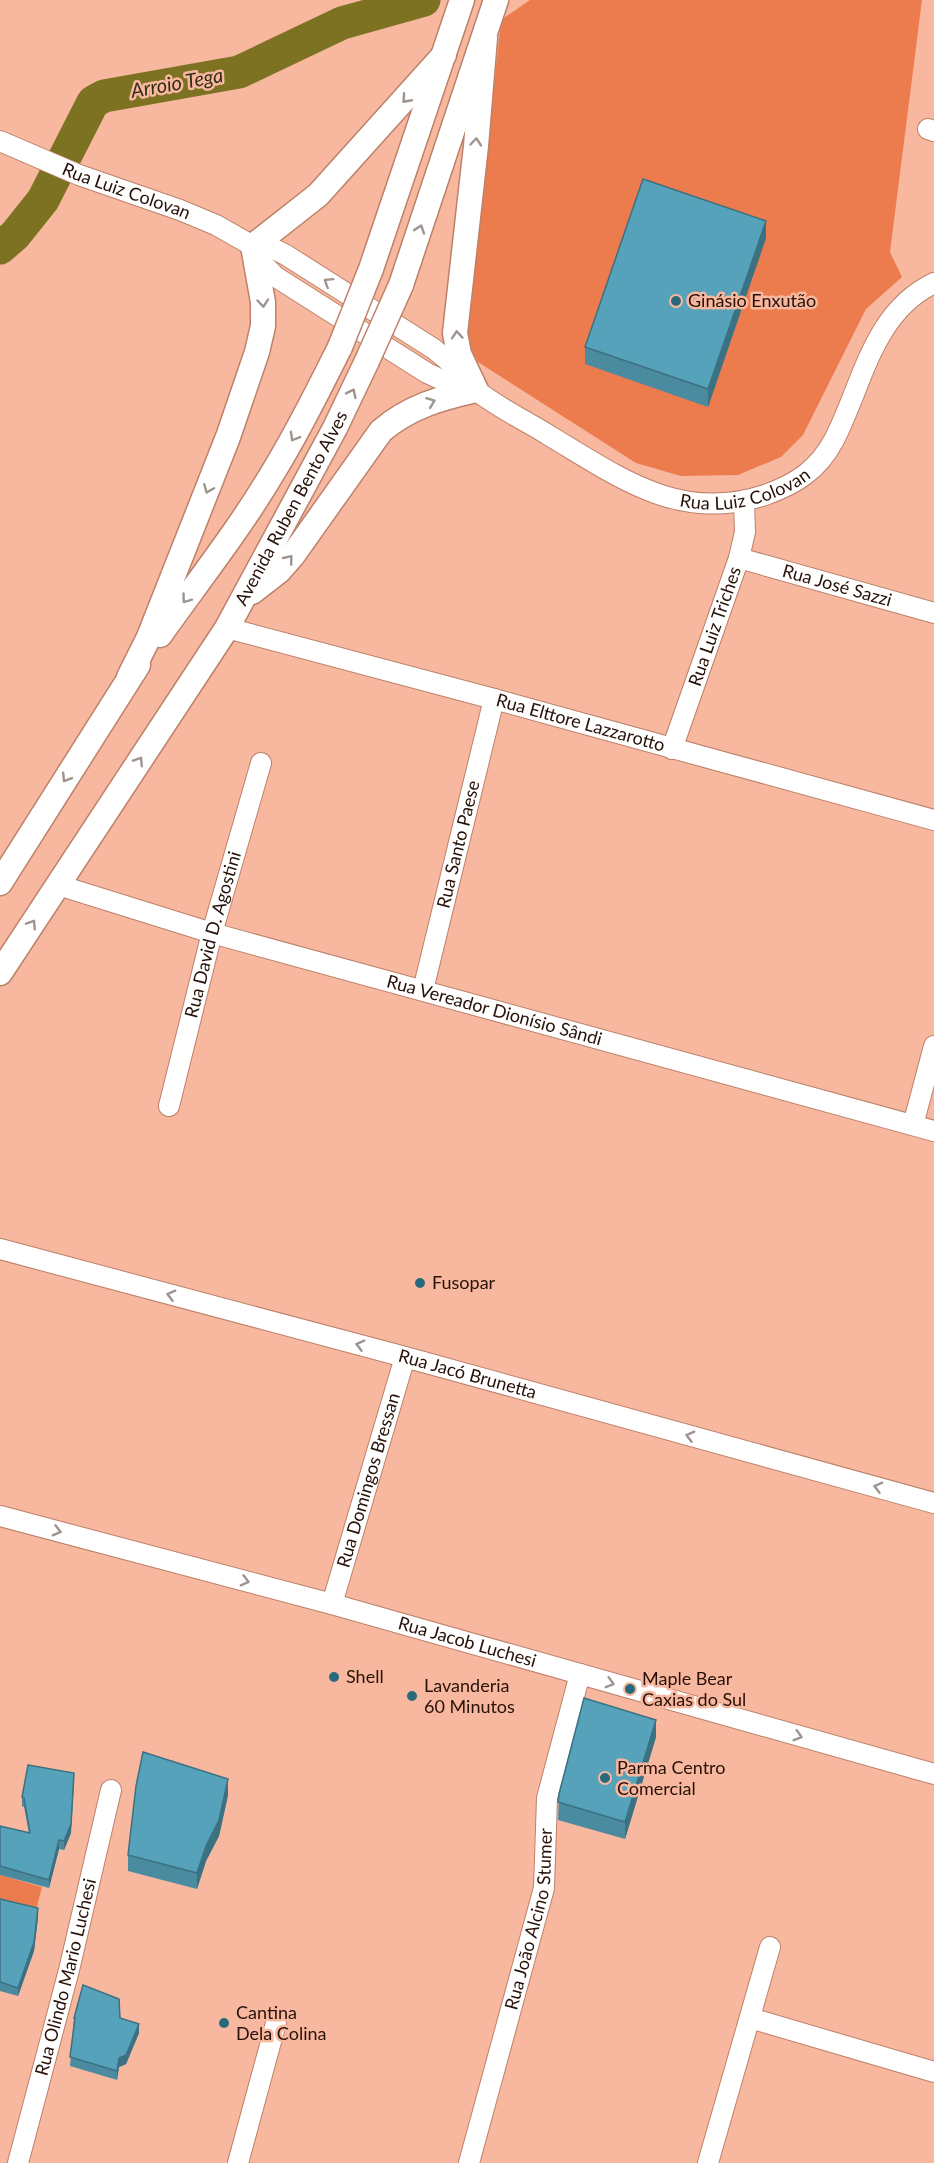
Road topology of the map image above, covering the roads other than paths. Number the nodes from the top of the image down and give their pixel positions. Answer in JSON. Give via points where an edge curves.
{"nodes":[{"id":1,"x":462,"y":0,"type":"edge"},
{"id":2,"x":490,"y":19,"type":"edge"},
{"id":3,"x":447,"y":46,"type":"junction"},
{"id":4,"x":0,"y":141,"type":"edge"},
{"id":5,"x":253,"y":246,"type":"junction"},
{"id":6,"x":934,"y":283,"type":"edge"},
{"id":7,"x":476,"y":390,"type":"junction"},
{"id":8,"x":744,"y":502,"type":"junction"},
{"id":9,"x":739,"y":558,"type":"junction"},
{"id":10,"x":246,"y":597,"type":"junction"},
{"id":11,"x":934,"y":613,"type":"edge"},
{"id":12,"x":227,"y":628,"type":"junction"},
{"id":13,"x":129,"y":677,"type":"junction"},
{"id":14,"x":494,"y":699,"type":"junction"},
{"id":15,"x":672,"y":749,"type":"junction"},
{"id":16,"x":261,"y":763,"type":"dead end"},
{"id":17,"x":934,"y":820,"type":"edge"},
{"id":18,"x":0,"y":884,"type":"edge"},
{"id":19,"x":58,"y":885,"type":"junction"},
{"id":20,"x":212,"y":933,"type":"junction"},
{"id":21,"x":0,"y":973,"type":"edge"},
{"id":22,"x":423,"y":990,"type":"junction"},
{"id":23,"x":934,"y":1046,"type":"edge"},
{"id":24,"x":169,"y":1106,"type":"dead end"},
{"id":25,"x":913,"y":1125,"type":"junction"},
{"id":26,"x":934,"y":1131,"type":"edge"},
{"id":27,"x":0,"y":1249,"type":"edge"},
{"id":28,"x":405,"y":1357,"type":"junction"},
{"id":29,"x":934,"y":1503,"type":"edge"},
{"id":30,"x":0,"y":1516,"type":"edge"},
{"id":31,"x":332,"y":1604,"type":"junction"},
{"id":32,"x":580,"y":1674,"type":"junction"},
{"id":33,"x":932,"y":1768,"type":"edge"},
{"id":34,"x":111,"y":1790,"type":"dead end"},
{"id":35,"x":770,"y":1947,"type":"dead end"},
{"id":36,"x":750,"y":2018,"type":"junction"},
{"id":37,"x":276,"y":2023,"type":"dead end"},
{"id":38,"x":934,"y":2072,"type":"edge"},
{"id":39,"x":18,"y":2163,"type":"edge"},
{"id":40,"x":238,"y":2163,"type":"edge"},
{"id":41,"x":469,"y":2163,"type":"edge"},
{"id":42,"x":708,"y":2163,"type":"edge"}],
"edges":[{"from":1,"to":3,"type":"main road","name":"Avenida Ruben Bento Alves"},
{"from":7,"to":2,"type":"main road","one_way":true,"via":[[459,354],[455,333]]},
{"from":10,"to":2,"type":"main road","name":"Avenida Ruben Bento Alves","one_way":true,"bridge":true,"via":[[335,428],[401,285]]},
{"from":3,"to":5,"type":"main road","one_way":true,"via":[[318,195]]},
{"from":3,"to":13,"type":"main road","name":"Avenida Ruben Bento Alves","one_way":true,"bridge":true,"via":[[371,269],[340,347],[306,416],[247,514]]},
{"from":4,"to":5,"type":"street","name":"Rua Luiz Colovan","via":[[79,175],[180,210]]},
{"from":5,"to":7,"type":"street","name":"Rua Luiz Colovan","via":[[276,277],[427,373]]},
{"from":5,"to":13,"type":"main road","one_way":true,"via":[[263,302],[257,352],[224,448],[149,637]]},
{"from":6,"to":8,"type":"street","name":"Rua Luiz Colovan","via":[[894,313],[874,345],[833,442],[808,475]]},
{"from":7,"to":8,"type":"street","name":"Rua Luiz Colovan","via":[[630,484],[668,498],[704,504]]},
{"from":10,"to":7,"type":"main road","one_way":true,"via":[[293,555],[381,431],[397,417],[436,399]]},
{"from":8,"to":9,"type":"street","name":"Rua Luiz Triches","via":[[745,532]]},
{"from":9,"to":11,"type":"street","name":"Rua José Sazzi"},
{"from":9,"to":15,"type":"street","name":"Rua Luiz Triches"},
{"from":10,"to":12,"type":"main road","name":"Avenida Ruben Bento Alves"},
{"from":12,"to":14,"type":"street","name":"Rua Elttore Lazzarotto"},
{"from":19,"to":12,"type":"main road","name":"Avenida Ruben Bento Alves","one_way":true},
{"from":13,"to":18,"type":"main road","name":"Avenida Ruben Bento Alves","one_way":true},
{"from":14,"to":15,"type":"street","name":"Rua Elttore Lazzarotto"},
{"from":14,"to":22,"type":"street","name":"Rua Santo Paese"},
{"from":15,"to":17,"type":"street","name":"Rua Elttore Lazzarotto"},
{"from":16,"to":20,"type":"street","name":"Rua David D. Agostini"},
{"from":19,"to":20,"type":"street","name":"Rua Vereador Dionísio Sândi"},
{"from":21,"to":19,"type":"main road","name":"Avenida Ruben Bento Alves","one_way":true},
{"from":20,"to":22,"type":"street","name":"Rua Vereador Dionísio Sândi"},
{"from":20,"to":24,"type":"street","name":"Rua David D. Agostini"},
{"from":22,"to":25,"type":"street","name":"Rua Vereador Dionísio Sândi"},
{"from":23,"to":25,"type":"street"},
{"from":25,"to":26,"type":"street","name":"Rua Vereador Dionísio Sândi"},
{"from":28,"to":27,"type":"street","name":"Rua Jacó Brunetta","one_way":true},
{"from":29,"to":28,"type":"street","name":"Rua Jacó Brunetta","one_way":true},
{"from":28,"to":31,"type":"street","name":"Rua Domingos Bressan"},
{"from":30,"to":31,"type":"street","name":"Rua Jacob Luchesi","one_way":true},
{"from":31,"to":32,"type":"street","name":"Rua Jacob Luchesi"},
{"from":32,"to":33,"type":"street","name":"Rua Jacob Luchesi","one_way":true},
{"from":32,"to":41,"type":"street","name":"Rua João Alcino Stumer","via":[[547,1798],[544,1888]]},
{"from":34,"to":39,"type":"street","name":"Rua Olindo Mario Luchesi"},
{"from":35,"to":36,"type":"street"},
{"from":36,"to":38,"type":"street"},
{"from":36,"to":42,"type":"street"},
{"from":37,"to":40,"type":"street"}]}
